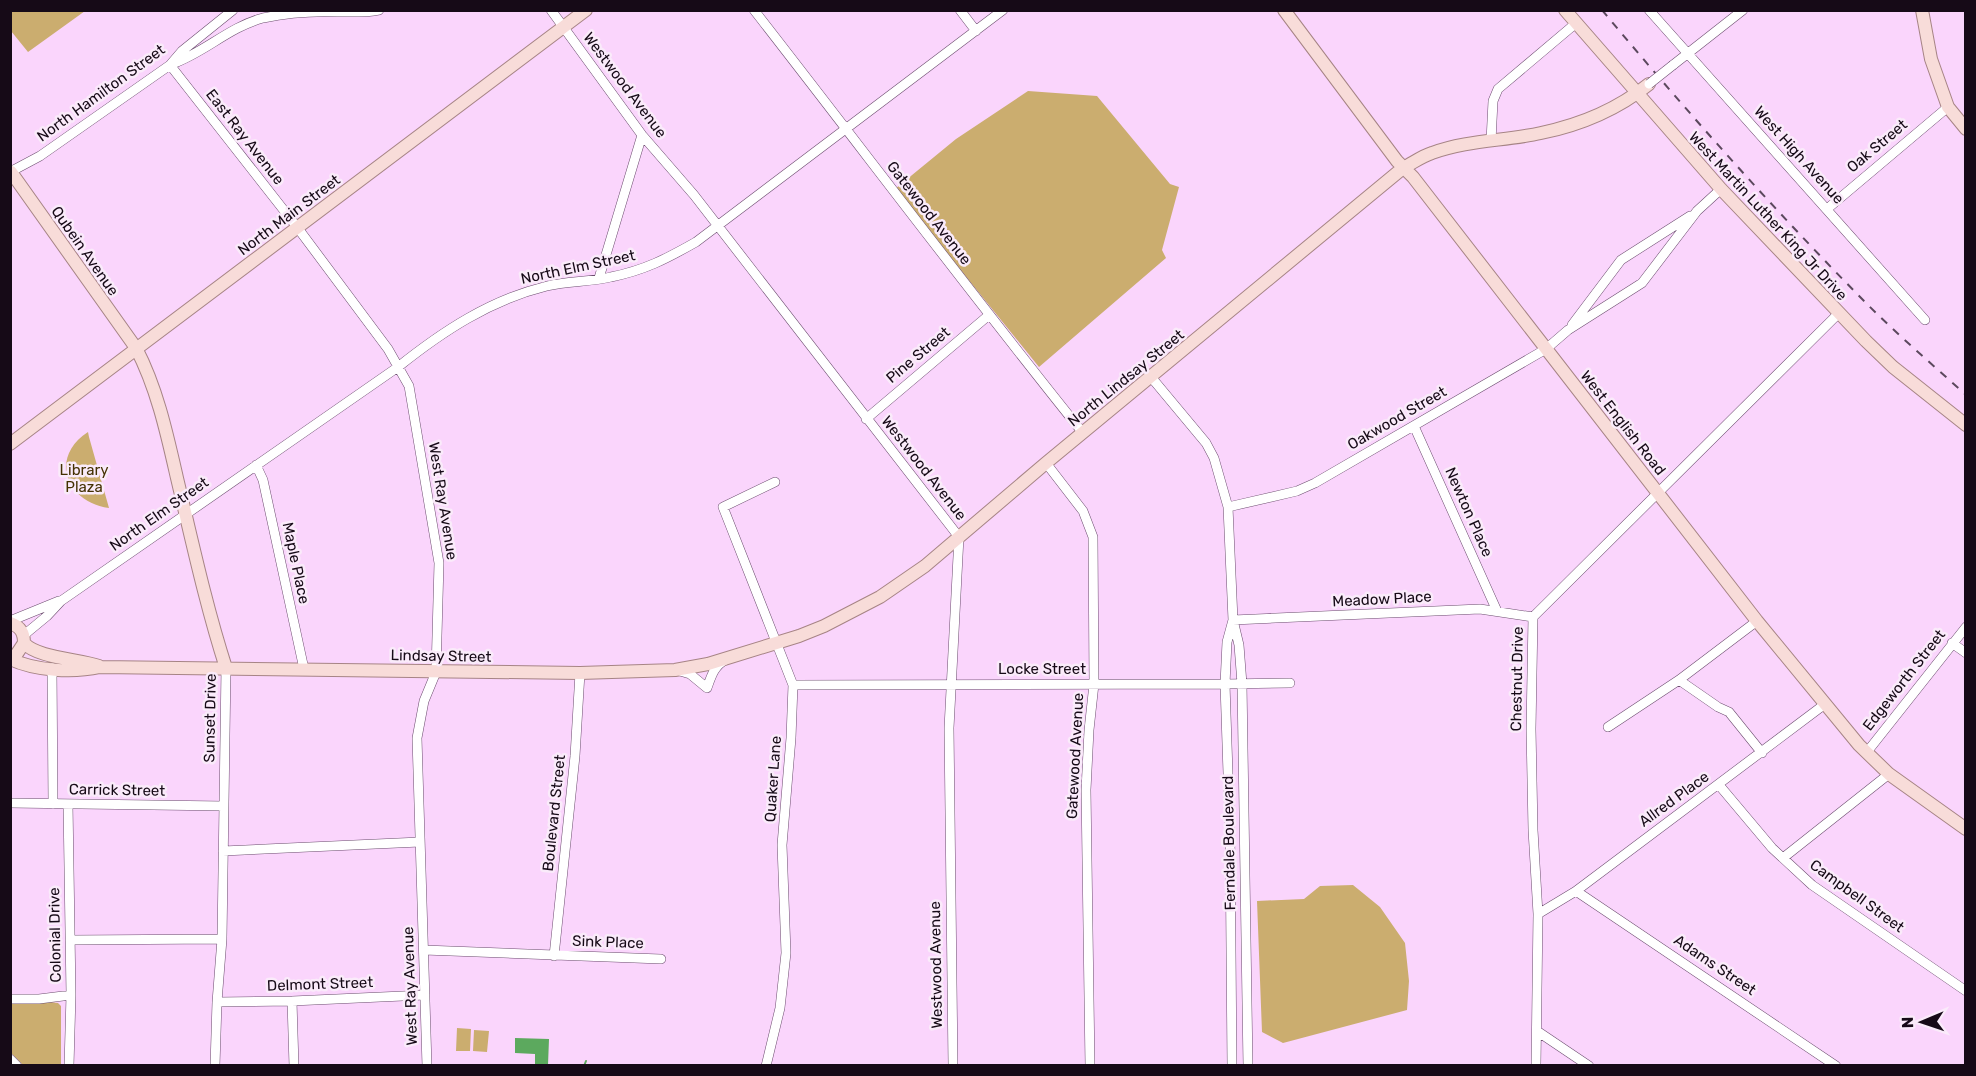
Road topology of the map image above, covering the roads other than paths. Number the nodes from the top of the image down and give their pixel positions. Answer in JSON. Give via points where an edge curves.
{"nodes":[{"id":1,"x":233,"y":10,"type":"edge"},
{"id":2,"x":379,"y":10,"type":"edge"},
{"id":3,"x":551,"y":10,"type":"edge"},
{"id":4,"x":586,"y":10,"type":"edge"},
{"id":5,"x":754,"y":10,"type":"edge"},
{"id":6,"x":960,"y":10,"type":"edge"},
{"id":7,"x":1003,"y":10,"type":"edge"},
{"id":8,"x":1284,"y":10,"type":"edge"},
{"id":9,"x":1566,"y":10,"type":"edge"},
{"id":10,"x":1649,"y":10,"type":"edge"},
{"id":11,"x":1743,"y":10,"type":"edge"},
{"id":12,"x":1922,"y":10,"type":"edge"},
{"id":13,"x":309,"y":11,"type":"edge"},
{"id":14,"x":1575,"y":24,"type":"junction"},
{"id":15,"x":564,"y":27,"type":"junction"},
{"id":16,"x":976,"y":31,"type":"junction"},
{"id":17,"x":1689,"y":53,"type":"junction"},
{"id":18,"x":170,"y":65,"type":"junction"},
{"id":19,"x":1649,"y":84,"type":"joint"},
{"id":20,"x":1637,"y":94,"type":"junction"},
{"id":21,"x":1948,"y":107,"type":"junction"},
{"id":22,"x":846,"y":129,"type":"junction"},
{"id":23,"x":1965,"y":129,"type":"edge"},
{"id":24,"x":642,"y":135,"type":"junction"},
{"id":25,"x":1491,"y":141,"type":"junction"},
{"id":26,"x":1403,"y":168,"type":"junction"},
{"id":27,"x":11,"y":172,"type":"edge"},
{"id":28,"x":1721,"y":189,"type":"junction"},
{"id":29,"x":1827,"y":209,"type":"junction"},
{"id":30,"x":1697,"y":211,"type":"junction"},
{"id":31,"x":718,"y":226,"type":"junction"},
{"id":32,"x":297,"y":227,"type":"junction"},
{"id":33,"x":599,"y":278,"type":"junction"},
{"id":34,"x":1839,"y":313,"type":"junction"},
{"id":35,"x":989,"y":315,"type":"junction"},
{"id":36,"x":1925,"y":320,"type":"dead end"},
{"id":37,"x":1568,"y":330,"type":"junction"},
{"id":38,"x":136,"y":348,"type":"junction"},
{"id":39,"x":1546,"y":349,"type":"junction"},
{"id":40,"x":398,"y":367,"type":"junction"},
{"id":41,"x":1151,"y":377,"type":"junction"},
{"id":42,"x":866,"y":419,"type":"junction"},
{"id":43,"x":1414,"y":426,"type":"junction"},
{"id":44,"x":1965,"y":426,"type":"edge"},
{"id":45,"x":1083,"y":433,"type":"junction"},
{"id":46,"x":10,"y":444,"type":"edge"},
{"id":47,"x":1047,"y":463,"type":"junction"},
{"id":48,"x":256,"y":465,"type":"junction"},
{"id":49,"x":775,"y":482,"type":"dead end"},
{"id":50,"x":1659,"y":494,"type":"junction"},
{"id":51,"x":1228,"y":507,"type":"junction"},
{"id":52,"x":185,"y":513,"type":"junction"},
{"id":53,"x":959,"y":537,"type":"junction"},
{"id":54,"x":61,"y":601,"type":"junction"},
{"id":55,"x":1497,"y":611,"type":"junction"},
{"id":56,"x":1533,"y":617,"type":"junction"},
{"id":57,"x":1233,"y":620,"type":"junction"},
{"id":58,"x":1757,"y":621,"type":"junction"},
{"id":59,"x":10,"y":622,"type":"edge"},
{"id":60,"x":1965,"y":627,"type":"edge"},
{"id":61,"x":24,"y":639,"type":"junction"},
{"id":62,"x":778,"y":643,"type":"junction"},
{"id":63,"x":1952,"y":643,"type":"junction"},
{"id":64,"x":1965,"y":653,"type":"edge"},
{"id":65,"x":729,"y":658,"type":"junction"},
{"id":66,"x":10,"y":659,"type":"edge"},
{"id":67,"x":100,"y":667,"type":"junction"},
{"id":68,"x":52,"y":668,"type":"junction"},
{"id":69,"x":226,"y":668,"type":"junction"},
{"id":70,"x":304,"y":669,"type":"junction"},
{"id":71,"x":675,"y":670,"type":"junction"},
{"id":72,"x":436,"y":672,"type":"junction"},
{"id":73,"x":580,"y":673,"type":"junction"},
{"id":74,"x":1679,"y":680,"type":"junction"},
{"id":75,"x":1290,"y":683,"type":"dead end"},
{"id":76,"x":951,"y":684,"type":"junction"},
{"id":77,"x":1094,"y":684,"type":"junction"},
{"id":78,"x":1226,"y":684,"type":"junction"},
{"id":79,"x":1242,"y":684,"type":"junction"},
{"id":80,"x":793,"y":685,"type":"junction"},
{"id":81,"x":1825,"y":704,"type":"junction"},
{"id":82,"x":1608,"y":727,"type":"dead end"},
{"id":83,"x":1867,"y":752,"type":"junction"},
{"id":84,"x":1762,"y":753,"type":"junction"},
{"id":85,"x":1889,"y":774,"type":"junction"},
{"id":86,"x":1719,"y":784,"type":"junction"},
{"id":87,"x":10,"y":803,"type":"edge"},
{"id":88,"x":53,"y":804,"type":"junction"},
{"id":89,"x":68,"y":804,"type":"junction"},
{"id":90,"x":224,"y":806,"type":"junction"},
{"id":91,"x":1965,"y":829,"type":"edge"},
{"id":92,"x":420,"y":842,"type":"junction"},
{"id":93,"x":223,"y":851,"type":"junction"},
{"id":94,"x":1783,"y":858,"type":"junction"},
{"id":95,"x":1576,"y":891,"type":"junction"},
{"id":96,"x":1538,"y":914,"type":"junction"},
{"id":97,"x":222,"y":939,"type":"junction"},
{"id":98,"x":70,"y":940,"type":"junction"},
{"id":99,"x":424,"y":950,"type":"junction"},
{"id":100,"x":554,"y":956,"type":"junction"},
{"id":101,"x":661,"y":959,"type":"dead end"},
{"id":102,"x":1965,"y":991,"type":"edge"},
{"id":103,"x":71,"y":994,"type":"junction"},
{"id":104,"x":424,"y":995,"type":"junction"},
{"id":105,"x":10,"y":999,"type":"edge"},
{"id":106,"x":292,"y":1001,"type":"junction"},
{"id":107,"x":217,"y":1002,"type":"junction"},
{"id":108,"x":1537,"y":1031,"type":"junction"},
{"id":109,"x":10,"y":1059,"type":"edge"},
{"id":110,"x":16,"y":1065,"type":"edge"},
{"id":111,"x":69,"y":1065,"type":"edge"},
{"id":112,"x":215,"y":1065,"type":"edge"},
{"id":113,"x":294,"y":1065,"type":"edge"},
{"id":114,"x":427,"y":1065,"type":"edge"},
{"id":115,"x":766,"y":1065,"type":"edge"},
{"id":116,"x":953,"y":1065,"type":"edge"},
{"id":117,"x":1090,"y":1065,"type":"edge"},
{"id":118,"x":1232,"y":1065,"type":"edge"},
{"id":119,"x":1248,"y":1065,"type":"edge"},
{"id":120,"x":1536,"y":1065,"type":"edge"},
{"id":121,"x":1589,"y":1065,"type":"edge"},
{"id":122,"x":1836,"y":1065,"type":"edge"}],
"edges":[{"from":1,"to":18,"type":"street","name":"North Hamilton Street"},
{"from":2,"to":13,"type":"street"},
{"from":3,"to":15,"type":"street","name":"Westwood Avenue"},
{"from":4,"to":15,"type":"main road","name":"North Main Street"},
{"from":5,"to":22,"type":"street","name":"Gatewood Avenue"},
{"from":6,"to":16,"type":"street"},
{"from":7,"to":16,"type":"street","name":"North Elm Street"},
{"from":8,"to":26,"type":"main road","name":"West English Road"},
{"from":9,"to":14,"type":"main road","name":"West Martin Luther King Jr Drive"},
{"from":10,"to":17,"type":"street","name":"West High Avenue"},
{"from":11,"to":17,"type":"street"},
{"from":12,"to":21,"type":"main road","via":[[1932,59]]},
{"from":13,"to":18,"type":"street","via":[[246,24]]},
{"from":14,"to":20,"type":"main road","name":"West Martin Luther King Jr Drive"},
{"from":14,"to":25,"type":"street","via":[[1498,89],[1493,101]]},
{"from":15,"to":24,"type":"street","name":"Westwood Avenue"},
{"from":15,"to":32,"type":"main road","name":"North Main Street"},
{"from":16,"to":22,"type":"street","name":"North Elm Street"},
{"from":17,"to":19,"type":"street","bridge":true},
{"from":17,"to":29,"type":"street","name":"West High Avenue"},
{"from":18,"to":27,"type":"street","name":"North Hamilton Street"},
{"from":18,"to":32,"type":"street","name":"East Ray Avenue"},
{"from":19,"to":20,"type":"main road","name":"North Lindsay Street"},
{"from":20,"to":25,"type":"main road","name":"North Lindsay Street","via":[[1568,126]]},
{"from":20,"to":28,"type":"main road","name":"West Martin Luther King Jr Drive"},
{"from":21,"to":23,"type":"main road"},
{"from":21,"to":29,"type":"street","name":"Oak Street"},
{"from":22,"to":31,"type":"street","name":"North Elm Street"},
{"from":22,"to":35,"type":"street","name":"Gatewood Avenue"},
{"from":24,"to":31,"type":"street","name":"Westwood Avenue"},
{"from":24,"to":33,"type":"street"},
{"from":25,"to":26,"type":"main road","name":"North Lindsay Street","via":[[1430,153]]},
{"from":26,"to":39,"type":"main road","name":"West English Road"},
{"from":26,"to":41,"type":"main road","name":"North Lindsay Street"},
{"from":27,"to":38,"type":"main road","name":"Qubein Avenue"},
{"from":28,"to":30,"type":"street","name":"Oakwood Street"},
{"from":28,"to":34,"type":"main road","name":"West Martin Luther King Jr Drive"},
{"from":29,"to":36,"type":"street","name":"West High Avenue"},
{"from":30,"to":37,"type":"street","name":"Oakwood Street","via":[[1621,260]]},
{"from":30,"to":37,"type":"street","name":"Oakwood Street","via":[[1642,283]]},
{"from":31,"to":33,"type":"street","name":"North Elm Street","via":[[660,263]]},
{"from":31,"to":42,"type":"street","name":"Westwood Avenue"},
{"from":32,"to":38,"type":"main road","name":"North Main Street"},
{"from":32,"to":40,"type":"street","name":"West Ray Avenue"},
{"from":33,"to":40,"type":"street","name":"North Elm Street","via":[[547,286],[493,304],[449,328]]},
{"from":34,"to":44,"type":"main road","name":"West Martin Luther King Jr Drive","via":[[1893,367]]},
{"from":34,"to":50,"type":"street","name":"Chestnut Drive"},
{"from":35,"to":42,"type":"street","name":"Pine Street"},
{"from":35,"to":45,"type":"street","name":"Gatewood Avenue"},
{"from":37,"to":39,"type":"street","name":"Oakwood Street"},
{"from":38,"to":46,"type":"main road","name":"North Main Street"},
{"from":38,"to":52,"type":"main road","name":"Sunset Drive","via":[[164,423]]},
{"from":39,"to":43,"type":"street","name":"Oakwood Street"},
{"from":39,"to":50,"type":"main road","name":"West English Road"},
{"from":40,"to":48,"type":"street","name":"North Elm Street"},
{"from":40,"to":72,"type":"street","name":"West Ray Avenue","via":[[409,386],[439,563]]},
{"from":41,"to":45,"type":"main road","name":"North Lindsay Street"},
{"from":41,"to":51,"type":"street","name":"Ferndale Boulevard","via":[[1206,443]]},
{"from":42,"to":53,"type":"street","name":"Westwood Avenue"},
{"from":43,"to":51,"type":"street","name":"Oakwood Street","via":[[1298,491]]},
{"from":43,"to":55,"type":"street","name":"Newton Place"},
{"from":45,"to":47,"type":"main road","name":"North Lindsay Street"},
{"from":47,"to":53,"type":"main road","name":"North Lindsay Street"},
{"from":47,"to":77,"type":"street","name":"Gatewood Avenue","via":[[1083,511],[1092,531]]},
{"from":48,"to":52,"type":"street","name":"North Elm Street"},
{"from":48,"to":70,"type":"street","name":"Maple Place","via":[[263,480]]},
{"from":49,"to":62,"type":"street","name":"Quaker Lane","via":[[723,507]]},
{"from":50,"to":56,"type":"street","name":"Chestnut Drive"},
{"from":50,"to":58,"type":"main road","name":"West English Road"},
{"from":51,"to":57,"type":"street","name":"Ferndale Boulevard"},
{"from":52,"to":54,"type":"street","name":"North Elm Street"},
{"from":52,"to":69,"type":"main road","name":"Sunset Drive"},
{"from":53,"to":62,"type":"main road","name":"North Lindsay Street","via":[[880,597],[824,626]]},
{"from":53,"to":76,"type":"street","name":"Westwood Avenue"},
{"from":54,"to":59,"type":"street"},
{"from":54,"to":61,"type":"street"},
{"from":55,"to":56,"type":"street","name":"Meadow Place"},
{"from":55,"to":57,"type":"street","name":"Meadow Place"},
{"from":56,"to":96,"type":"street","name":"Chestnut Drive","via":[[1531,729]]},
{"from":57,"to":78,"type":"street","name":"Ferndale Boulevard","via":[[1227,642]]},
{"from":57,"to":79,"type":"street","name":"Ferndale Boulevard"},
{"from":58,"to":74,"type":"street"},
{"from":58,"to":81,"type":"main road","name":"West English Road"},
{"from":59,"to":61,"type":"main road","name":"Lindsay Street"},
{"from":60,"to":63,"type":"street","name":"Edgeworth Street"},
{"from":61,"to":66,"type":"main road","via":[[16,656]]},
{"from":61,"to":67,"type":"main road","name":"Lindsay Street","via":[[37,652]]},
{"from":62,"to":65,"type":"main road","name":"Lindsay Street"},
{"from":62,"to":80,"type":"street","name":"Quaker Lane"},
{"from":63,"to":64,"type":"street"},
{"from":63,"to":83,"type":"street","name":"Edgeworth Street"},
{"from":65,"to":71,"type":"main road","name":"Lindsay Street"},
{"from":65,"to":71,"type":"street","via":[[719,664],[707,688],[690,674]]},
{"from":66,"to":68,"type":"main road","name":"Lindsay Street"},
{"from":67,"to":68,"type":"main road","name":"Lindsay Street"},
{"from":67,"to":69,"type":"main road","name":"Lindsay Street"},
{"from":68,"to":88,"type":"street"},
{"from":69,"to":70,"type":"main road","name":"Lindsay Street"},
{"from":69,"to":90,"type":"street","name":"Sunset Drive"},
{"from":70,"to":72,"type":"main road","name":"Lindsay Street"},
{"from":71,"to":73,"type":"main road","name":"Lindsay Street"},
{"from":72,"to":73,"type":"main road","name":"Lindsay Street"},
{"from":72,"to":92,"type":"street","name":"West Ray Avenue","via":[[424,701],[417,738]]},
{"from":73,"to":100,"type":"street","name":"Boulevard Street"},
{"from":74,"to":82,"type":"street"},
{"from":74,"to":84,"type":"street","via":[[1730,712]]},
{"from":75,"to":79,"type":"street","name":"Locke Street"},
{"from":76,"to":77,"type":"street","name":"Locke Street"},
{"from":76,"to":80,"type":"street","name":"Locke Street"},
{"from":76,"to":116,"type":"street","name":"Westwood Avenue"},
{"from":77,"to":78,"type":"street","name":"Locke Street"},
{"from":77,"to":117,"type":"street","name":"Gatewood Avenue","via":[[1086,790]]},
{"from":78,"to":79,"type":"street","name":"Locke Street"},
{"from":78,"to":118,"type":"street","name":"Ferndale Boulevard"},
{"from":79,"to":119,"type":"street","name":"Ferndale Boulevard"},
{"from":80,"to":115,"type":"street","name":"Quaker Lane","via":[[782,845],[786,953],[780,1008]]},
{"from":81,"to":83,"type":"main road","name":"West English Road"},
{"from":81,"to":84,"type":"street","name":"Allred Place"},
{"from":83,"to":85,"type":"main road","name":"West English Road"},
{"from":84,"to":86,"type":"street","name":"Allred Place"},
{"from":85,"to":91,"type":"main road","name":"West English Road"},
{"from":85,"to":94,"type":"street"},
{"from":86,"to":94,"type":"street","name":"Campbell Street"},
{"from":86,"to":95,"type":"street","name":"Allred Place"},
{"from":87,"to":88,"type":"street","name":"Carrick Street"},
{"from":88,"to":89,"type":"street","name":"Carrick Street"},
{"from":89,"to":90,"type":"street","name":"Carrick Street"},
{"from":89,"to":98,"type":"street","name":"Colonial Drive"},
{"from":90,"to":93,"type":"street","name":"Sunset Drive"},
{"from":92,"to":93,"type":"street"},
{"from":92,"to":99,"type":"street","name":"West Ray Avenue"},
{"from":93,"to":97,"type":"street","name":"Sunset Drive"},
{"from":94,"to":102,"type":"street","name":"Campbell Street","via":[[1821,891]]},
{"from":95,"to":96,"type":"street","name":"Allred Place"},
{"from":95,"to":122,"type":"street","name":"Adams Street"},
{"from":96,"to":108,"type":"street","name":"Chestnut Drive"},
{"from":97,"to":98,"type":"street"},
{"from":97,"to":107,"type":"street","name":"Sunset Drive"},
{"from":98,"to":103,"type":"street","name":"Colonial Drive"},
{"from":99,"to":100,"type":"street"},
{"from":99,"to":104,"type":"street","name":"West Ray Avenue"},
{"from":100,"to":101,"type":"street","name":"Sink Place"},
{"from":103,"to":105,"type":"street"},
{"from":103,"to":111,"type":"street","name":"Colonial Drive"},
{"from":104,"to":106,"type":"street","name":"Delmont Street"},
{"from":104,"to":114,"type":"street","name":"West Ray Avenue"},
{"from":106,"to":107,"type":"street","name":"Delmont Street"},
{"from":106,"to":113,"type":"street"},
{"from":107,"to":112,"type":"street","name":"Sunset Drive"},
{"from":108,"to":120,"type":"street","name":"Chestnut Drive"},
{"from":108,"to":121,"type":"street"},
{"from":109,"to":110,"type":"street"}]}
